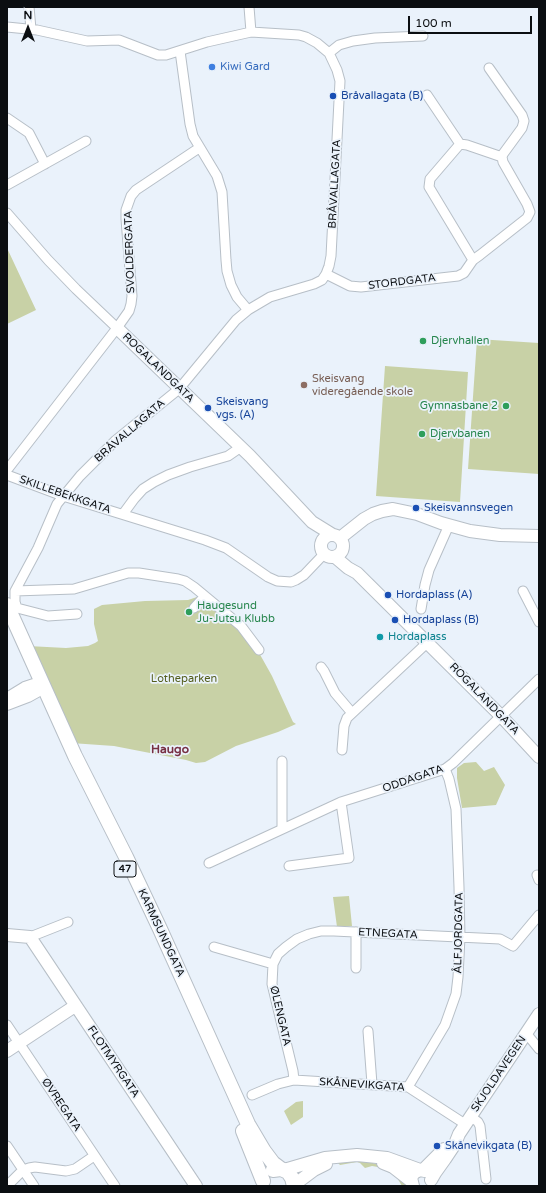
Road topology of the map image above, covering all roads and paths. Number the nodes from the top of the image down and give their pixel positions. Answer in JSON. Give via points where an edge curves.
{"nodes":[{"id":1,"x":29,"y":7,"type":"edge"},
{"id":2,"x":249,"y":7,"type":"edge"},
{"id":3,"x":7,"y":27,"type":"edge"},
{"id":4,"x":31,"y":29,"type":"junction"},
{"id":5,"x":251,"y":32,"type":"junction"},
{"id":6,"x":422,"y":36,"type":"dead end"},
{"id":7,"x":180,"y":51,"type":"junction"},
{"id":8,"x":329,"y":53,"type":"junction"},
{"id":9,"x":489,"y":68,"type":"dead end"},
{"id":10,"x":427,"y":95,"type":"dead end"},
{"id":11,"x":7,"y":118,"type":"edge"},
{"id":12,"x":86,"y":141,"type":"dead end"},
{"id":13,"x":460,"y":144,"type":"junction"},
{"id":14,"x":199,"y":148,"type":"junction"},
{"id":15,"x":502,"y":157,"type":"junction"},
{"id":16,"x":45,"y":164,"type":"junction"},
{"id":17,"x":7,"y":185,"type":"edge"},
{"id":18,"x":7,"y":213,"type":"edge"},
{"id":19,"x":474,"y":260,"type":"junction"},
{"id":20,"x":326,"y":274,"type":"junction"},
{"id":21,"x":248,"y":310,"type":"junction"},
{"id":22,"x":117,"y":328,"type":"junction"},
{"id":23,"x":179,"y":389,"type":"junction"},
{"id":24,"x":241,"y":447,"type":"junction"},
{"id":25,"x":7,"y":470,"type":"edge"},
{"id":26,"x":7,"y":475,"type":"edge"},
{"id":27,"x":63,"y":496,"type":"junction"},
{"id":28,"x":123,"y":514,"type":"junction"},
{"id":29,"x":312,"y":522,"type":"junction"},
{"id":30,"x":449,"y":525,"type":"junction"},
{"id":31,"x":539,"y":536,"type":"edge"},
{"id":32,"x":336,"y":537,"type":"junction"},
{"id":33,"x":330,"y":552,"type":"junction"},
{"id":34,"x":15,"y":591,"type":"junction"},
{"id":35,"x":522,"y":591,"type":"dead end"},
{"id":36,"x":204,"y":596,"type":"junction"},
{"id":37,"x":12,"y":606,"type":"edge"},
{"id":38,"x":194,"y":608,"type":"dead end"},
{"id":39,"x":421,"y":609,"type":"dead end"},
{"id":40,"x":77,"y":614,"type":"dead end"},
{"id":41,"x":539,"y":622,"type":"edge"},
{"id":42,"x":7,"y":624,"type":"edge"},
{"id":43,"x":428,"y":642,"type":"junction"},
{"id":44,"x":259,"y":650,"type":"dead end"},
{"id":45,"x":321,"y":667,"type":"dead end"},
{"id":46,"x":537,"y":684,"type":"edge"},
{"id":47,"x":38,"y":687,"type":"junction"},
{"id":48,"x":7,"y":699,"type":"edge"},
{"id":49,"x":7,"y":704,"type":"edge"},
{"id":50,"x":352,"y":713,"type":"junction"},
{"id":51,"x":501,"y":716,"type":"junction"},
{"id":52,"x":342,"y":750,"type":"dead end"},
{"id":53,"x":539,"y":757,"type":"edge"},
{"id":54,"x":282,"y":761,"type":"dead end"},
{"id":55,"x":445,"y":769,"type":"junction"},
{"id":56,"x":341,"y":802,"type":"junction"},
{"id":57,"x":282,"y":828,"type":"junction"},
{"id":58,"x":209,"y":863,"type":"dead end"},
{"id":59,"x":289,"y":866,"type":"dead end"},
{"id":60,"x":539,"y":915,"type":"edge"},
{"id":61,"x":68,"y":922,"type":"dead end"},
{"id":62,"x":356,"y":932,"type":"junction"},
{"id":63,"x":7,"y":935,"type":"edge"},
{"id":64,"x":30,"y":938,"type":"junction"},
{"id":65,"x":460,"y":938,"type":"junction"},
{"id":66,"x":214,"y":947,"type":"dead end"},
{"id":67,"x":273,"y":964,"type":"junction"},
{"id":68,"x":356,"y":968,"type":"dead end"},
{"id":69,"x":75,"y":1006,"type":"junction"},
{"id":70,"x":539,"y":1014,"type":"edge"},
{"id":71,"x":7,"y":1025,"type":"edge"},
{"id":72,"x":368,"y":1031,"type":"dead end"},
{"id":73,"x":526,"y":1033,"type":"junction"},
{"id":74,"x":19,"y":1043,"type":"junction"},
{"id":75,"x":539,"y":1048,"type":"edge"},
{"id":76,"x":7,"y":1051,"type":"edge"},
{"id":77,"x":294,"y":1080,"type":"junction"},
{"id":78,"x":372,"y":1084,"type":"junction"},
{"id":79,"x":408,"y":1087,"type":"junction"},
{"id":80,"x":252,"y":1095,"type":"dead end"},
{"id":81,"x":465,"y":1124,"type":"junction"},
{"id":82,"x":7,"y":1146,"type":"edge"},
{"id":83,"x":94,"y":1156,"type":"junction"},
{"id":84,"x":335,"y":1158,"type":"junction"},
{"id":85,"x":376,"y":1158,"type":"junction"},
{"id":86,"x":23,"y":1170,"type":"junction"},
{"id":87,"x":282,"y":1170,"type":"junction"},
{"id":88,"x":421,"y":1170,"type":"junction"},
{"id":89,"x":486,"y":1179,"type":"dead end"},
{"id":90,"x":432,"y":1183,"type":"edge"},
{"id":91,"x":262,"y":1184,"type":"edge"},
{"id":92,"x":412,"y":1184,"type":"edge"},
{"id":93,"x":7,"y":1186,"type":"edge"},
{"id":94,"x":34,"y":1186,"type":"edge"},
{"id":95,"x":115,"y":1186,"type":"edge"},
{"id":96,"x":196,"y":1186,"type":"edge"},
{"id":97,"x":294,"y":1186,"type":"edge"}],
"edges":[{"from":1,"to":4,"type":"street"},
{"from":2,"to":5,"type":"street"},
{"from":3,"to":4,"type":"street"},
{"from":4,"to":7,"type":"street","via":[[87,41],[119,40],[158,56]]},
{"from":5,"to":7,"type":"street"},
{"from":5,"to":8,"type":"street","via":[[299,35],[317,43]]},
{"from":6,"to":8,"type":"street","via":[[353,41],[339,45]]},
{"from":7,"to":14,"type":"street","via":[[190,124]]},
{"from":8,"to":20,"type":"street","name":"BRÅVALLAGATA","via":[[338,70],[340,90],[331,256]]},
{"from":9,"to":15,"type":"street","via":[[524,121]]},
{"from":10,"to":13,"type":"street"},
{"from":11,"to":16,"type":"street","via":[[29,133]]},
{"from":12,"to":16,"type":"street"},
{"from":13,"to":15,"type":"street"},
{"from":13,"to":19,"type":"street","via":[[430,179],[429,187]]},
{"from":14,"to":21,"type":"street","via":[[220,182],[224,202],[227,271],[237,297]]},
{"from":14,"to":22,"type":"street","name":"SVOLDERGATA","via":[[136,190],[131,196],[126,210],[131,304]]},
{"from":15,"to":19,"type":"street","name":"STORDGATA","via":[[530,212],[527,218]]},
{"from":16,"to":17,"type":"street"},
{"from":18,"to":22,"type":"street","name":"ROGALANDGATA","via":[[48,260]]},
{"from":19,"to":20,"type":"street","name":"STORDGATA","via":[[464,273],[458,276],[361,287],[350,286]]},
{"from":20,"to":21,"type":"street","name":"BRÅVALLAGATA","via":[[322,280],[314,284],[270,297]]},
{"from":21,"to":23,"type":"street","name":"BRÅVALLAGATA","via":[[236,320]]},
{"from":22,"to":23,"type":"street","name":"ROGALANDGATA"},
{"from":22,"to":25,"type":"street","name":"SVOLDERGATA"},
{"from":23,"to":24,"type":"street","name":"ROGALANDGATA"},
{"from":23,"to":27,"type":"street","name":"BRÅVALLAGATA","via":[[116,440]]},
{"from":24,"to":28,"type":"street","name":"SKILLEBEKKGATA","via":[[228,456],[190,467],[154,482],[143,489]]},
{"from":24,"to":29,"type":"street","name":"ROGALANDGATA"},
{"from":26,"to":27,"type":"street","name":"SKILLEBEKKGATA"},
{"from":27,"to":28,"type":"street","name":"SKILLEBEKKGATA"},
{"from":27,"to":34,"type":"street","name":"BRÅVALLAGATA"},
{"from":28,"to":33,"type":"street","name":"SKILLEBEKKGATA","via":[[226,548],[277,581],[296,580]]},
{"from":29,"to":32,"type":"street","name":"ROGALANDGATA"},
{"from":29,"to":33,"type":"street","name":"ROGALANDGATA","via":[[313,529]]},
{"from":30,"to":31,"type":"street","via":[[500,535]]},
{"from":30,"to":32,"type":"street","via":[[393,509],[373,514]]},
{"from":30,"to":39,"type":"street","via":[[429,570]]},
{"from":32,"to":33,"type":"street","via":[[343,544]]},
{"from":32,"to":33,"type":"street","via":[[325,538]]},
{"from":33,"to":43,"type":"street","name":"ROGALANDGATA","via":[[358,573]]},
{"from":34,"to":36,"type":"street","via":[[74,589],[128,573],[139,573],[185,581]]},
{"from":34,"to":37,"type":"street","via":[[15,602]]},
{"from":35,"to":41,"type":"street"},
{"from":36,"to":38,"type":"street"},
{"from":36,"to":44,"type":"street","via":[[241,626]]},
{"from":37,"to":40,"type":"street","via":[[48,616]]},
{"from":37,"to":47,"type":"main road","name":"KARMSUNDGATA","number":"47"},
{"from":42,"to":47,"type":"main road","name":"KARMSUNDGATA","number":"47"},
{"from":43,"to":50,"type":"street"},
{"from":43,"to":51,"type":"street","name":"ROGALANDGATA"},
{"from":45,"to":50,"type":"street","via":[[335,693]]},
{"from":46,"to":51,"type":"street","name":"ODDAGATA"},
{"from":47,"to":48,"type":"street","via":[[25,688]]},
{"from":47,"to":49,"type":"street","via":[[28,696]]},
{"from":47,"to":87,"type":"main road","name":"KARMSUNDGATA","number":"47","via":[[123,851],[248,1124],[264,1151]]},
{"from":47,"to":91,"type":"main road","name":"KARMSUNDGATA","number":"47","via":[[66,756],[164,950],[261,1172]]},
{"from":50,"to":52,"type":"street","via":[[344,726]]},
{"from":51,"to":53,"type":"street","name":"ROGALANDGATA"},
{"from":51,"to":55,"type":"street","name":"ODDAGATA"},
{"from":54,"to":57,"type":"street"},
{"from":55,"to":56,"type":"street","name":"ODDAGATA"},
{"from":55,"to":65,"type":"street","name":"ÅLFJORDGATA","via":[[456,809]]},
{"from":56,"to":57,"type":"street","name":"ODDAGATA"},
{"from":56,"to":59,"type":"street","via":[[349,858]]},
{"from":57,"to":58,"type":"street","name":"ODDAGATA"},
{"from":60,"to":65,"type":"street","name":"ETNEGATA","via":[[513,946],[500,939]]},
{"from":61,"to":64,"type":"street"},
{"from":62,"to":65,"type":"street","name":"ETNEGATA"},
{"from":62,"to":67,"type":"street","name":"ETNEGATA","via":[[321,931],[309,934],[286,947],[278,954]]},
{"from":62,"to":68,"type":"street"},
{"from":63,"to":64,"type":"street"},
{"from":64,"to":69,"type":"street","name":"FLOTMYRGATA"},
{"from":65,"to":79,"type":"street","name":"ÅLFJORDGATA","via":[[456,994],[451,1010],[445,1025]]},
{"from":66,"to":67,"type":"street"},
{"from":67,"to":77,"type":"street","name":"ØLENGATA","via":[[272,984],[294,1071]]},
{"from":69,"to":74,"type":"street"},
{"from":69,"to":96,"type":"street","name":"FLOTMYRGATA"},
{"from":70,"to":73,"type":"street","name":"SKJOLDAVEGEN"},
{"from":71,"to":74,"type":"street","name":"ØVREGATA"},
{"from":72,"to":78,"type":"street"},
{"from":73,"to":75,"type":"street"},
{"from":73,"to":81,"type":"street","name":"SKJOLDAVEGEN"},
{"from":74,"to":76,"type":"street"},
{"from":74,"to":83,"type":"street","name":"ØVREGATA"},
{"from":77,"to":78,"type":"street","name":"SKÅNEVIKGATA"},
{"from":77,"to":80,"type":"street","name":"SKÅNEVIKGATA"},
{"from":78,"to":79,"type":"street","name":"SKÅNEVIKGATA"},
{"from":79,"to":81,"type":"street","name":"SKÅNEVIKGATA"},
{"from":81,"to":88,"type":"street","name":"SKJOLDAVEGEN","via":[[440,1155]]},
{"from":81,"to":89,"type":"street","via":[[478,1122],[480,1126]]},
{"from":81,"to":90,"type":"street","name":"SKJOLDAVEGEN","via":[[435,1173]]},
{"from":82,"to":86,"type":"street"},
{"from":83,"to":86,"type":"street","via":[[75,1169],[66,1171],[35,1167]]},
{"from":83,"to":95,"type":"street","name":"ØVREGATA"},
{"from":84,"to":85,"type":"street","via":[[357,1155]]},
{"from":84,"to":87,"type":"street","via":[[325,1158]]},
{"from":84,"to":97,"type":"street"},
{"from":85,"to":88,"type":"street","via":[[387,1158]]},
{"from":85,"to":92,"type":"street","via":[[393,1167]]},
{"from":86,"to":93,"type":"street"},
{"from":86,"to":94,"type":"street"},
{"from":87,"to":91,"type":"main road","number":"47","via":[[276,1169],[268,1173]]},
{"from":87,"to":97,"type":"main road","number":"47","via":[[290,1175]]},
{"from":88,"to":90,"type":"street","via":[[429,1173]]},
{"from":88,"to":92,"type":"street","name":"SKJOLDAVEGEN","via":[[414,1173]]}]}
